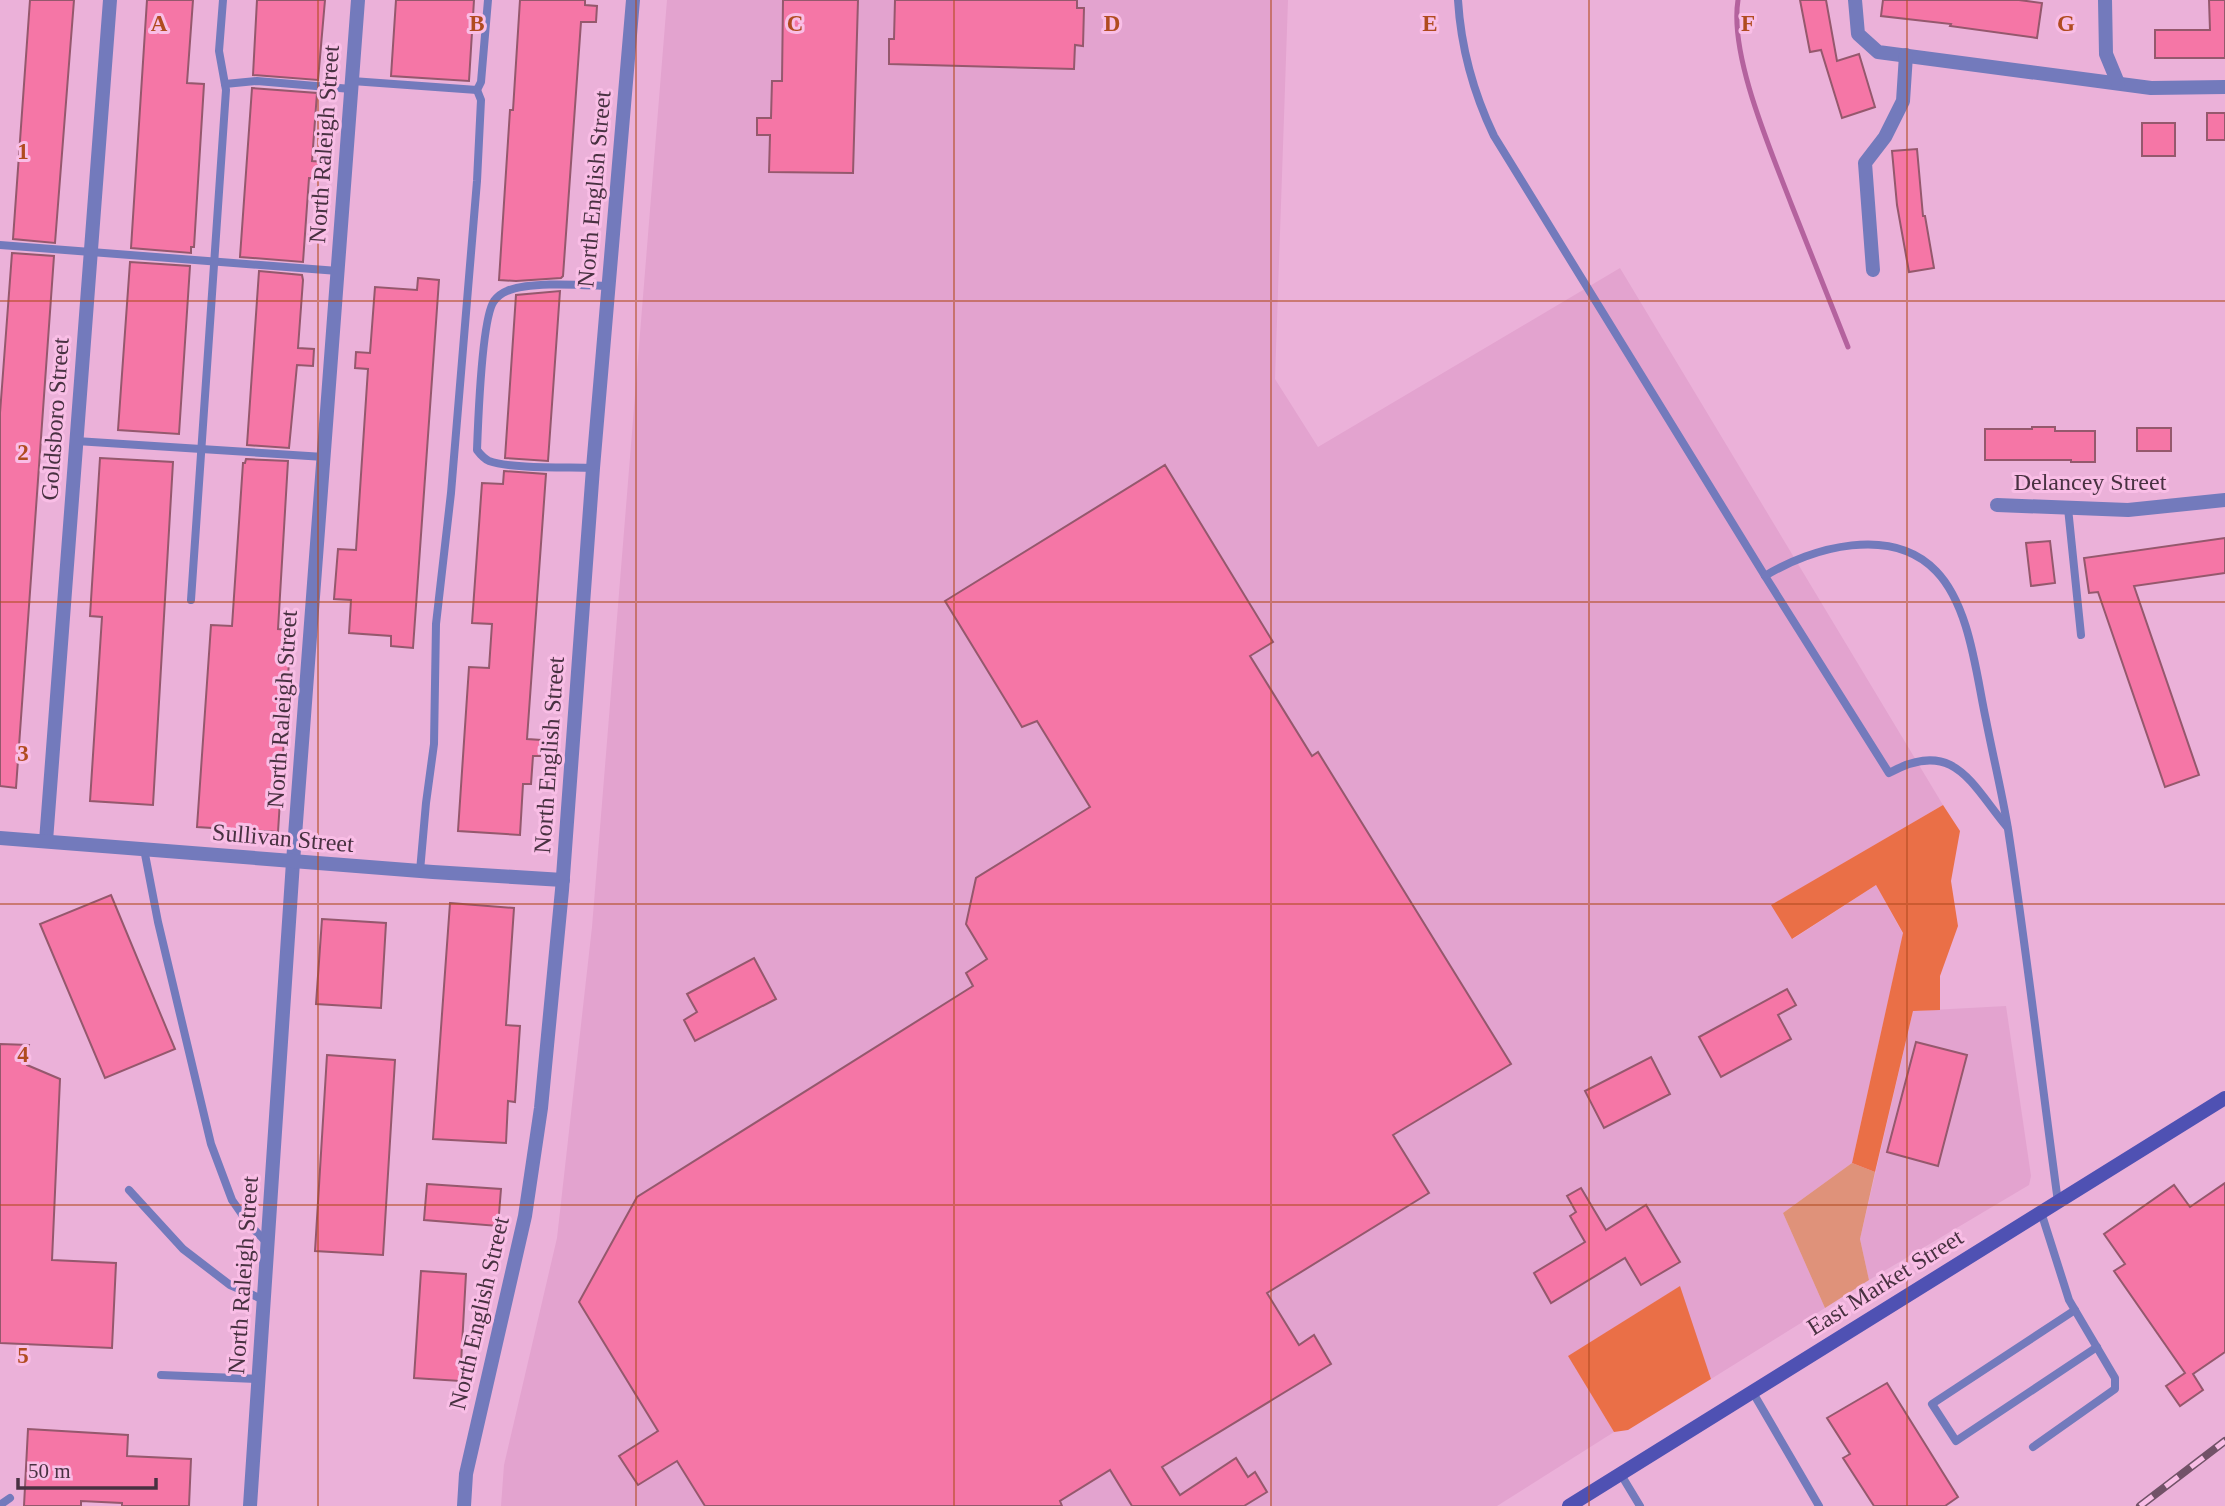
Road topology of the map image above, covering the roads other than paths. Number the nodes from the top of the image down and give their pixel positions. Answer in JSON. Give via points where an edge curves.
{"nodes":[{"id":1,"x":110,"y":0,"type":"edge"},
{"id":2,"x":223,"y":0,"type":"edge"},
{"id":3,"x":358,"y":0,"type":"edge"},
{"id":4,"x":488,"y":0,"type":"edge"},
{"id":5,"x":633,"y":0,"type":"edge"},
{"id":6,"x":1458,"y":0,"type":"edge"},
{"id":7,"x":1855,"y":0,"type":"edge"},
{"id":8,"x":2105,"y":0,"type":"edge"},
{"id":9,"x":1906,"y":55,"type":"junction"},
{"id":10,"x":225,"y":83,"type":"junction"},
{"id":11,"x":2118,"y":83,"type":"junction"},
{"id":12,"x":352,"y":85,"type":"junction"},
{"id":13,"x":2225,"y":88,"type":"edge"},
{"id":14,"x":477,"y":90,"type":"junction"},
{"id":15,"x":0,"y":245,"type":"edge"},
{"id":16,"x":91,"y":253,"type":"junction"},
{"id":17,"x":216,"y":262,"type":"junction"},
{"id":18,"x":1873,"y":270,"type":"dead end"},
{"id":19,"x":338,"y":271,"type":"junction"},
{"id":20,"x":608,"y":285,"type":"junction"},
{"id":21,"x":76,"y":441,"type":"junction"},
{"id":22,"x":202,"y":448,"type":"junction"},
{"id":23,"x":324,"y":457,"type":"junction"},
{"id":24,"x":593,"y":468,"type":"junction"},
{"id":25,"x":2225,"y":500,"type":"edge"},
{"id":26,"x":1997,"y":505,"type":"dead end"},
{"id":27,"x":2068,"y":508,"type":"junction"},
{"id":28,"x":1765,"y":576,"type":"junction"},
{"id":29,"x":191,"y":600,"type":"dead end"},
{"id":30,"x":2081,"y":635,"type":"dead end"},
{"id":31,"x":2007,"y":827,"type":"junction"},
{"id":32,"x":0,"y":838,"type":"edge"},
{"id":33,"x":46,"y":841,"type":"junction"},
{"id":34,"x":144,"y":849,"type":"junction"},
{"id":35,"x":293,"y":862,"type":"junction"},
{"id":36,"x":420,"y":871,"type":"junction"},
{"id":37,"x":563,"y":880,"type":"junction"},
{"id":38,"x":2225,"y":1098,"type":"edge"},
{"id":39,"x":129,"y":1190,"type":"dead end"},
{"id":40,"x":2058,"y":1202,"type":"junction"},
{"id":41,"x":2041,"y":1212,"type":"junction"},
{"id":42,"x":268,"y":1244,"type":"junction"},
{"id":43,"x":264,"y":1300,"type":"junction"},
{"id":44,"x":2075,"y":1310,"type":"junction"},
{"id":45,"x":2096,"y":1347,"type":"junction"},
{"id":46,"x":161,"y":1375,"type":"dead end"},
{"id":47,"x":259,"y":1379,"type":"junction"},
{"id":48,"x":1752,"y":1391,"type":"junction"},
{"id":49,"x":2033,"y":1447,"type":"dead end"},
{"id":50,"x":1620,"y":1473,"type":"junction"},
{"id":51,"x":10,"y":1499,"type":"dead end"},
{"id":52,"x":0,"y":1505,"type":"edge"},
{"id":53,"x":250,"y":1506,"type":"edge"},
{"id":54,"x":464,"y":1506,"type":"edge"},
{"id":55,"x":1569,"y":1506,"type":"edge"},
{"id":56,"x":1640,"y":1506,"type":"edge"},
{"id":57,"x":1819,"y":1506,"type":"edge"}],
"edges":[{"from":1,"to":16,"type":"street","name":"Goldsboro Street"},
{"from":2,"to":10,"type":"lane","via":[[219,51]]},
{"from":3,"to":12,"type":"street","name":"North Raleigh Street"},
{"from":4,"to":14,"type":"lane"},
{"from":5,"to":20,"type":"street","name":"North English Street"},
{"from":6,"to":28,"type":"lane","via":[[1465,58],[1494,136]]},
{"from":7,"to":9,"type":"street","via":[[1858,34],[1878,52]]},
{"from":8,"to":11,"type":"street","via":[[2106,54]]},
{"from":9,"to":11,"type":"street"},
{"from":9,"to":18,"type":"street","via":[[1903,101],[1865,163]]},
{"from":10,"to":12,"type":"lane"},
{"from":10,"to":17,"type":"lane"},
{"from":11,"to":13,"type":"street"},
{"from":12,"to":14,"type":"lane"},
{"from":12,"to":19,"type":"street","name":"North Raleigh Street"},
{"from":14,"to":36,"type":"lane","via":[[481,100],[477,181],[436,624],[434,744]]},
{"from":15,"to":16,"type":"lane"},
{"from":16,"to":17,"type":"lane"},
{"from":16,"to":21,"type":"street","name":"Goldsboro Street"},
{"from":17,"to":19,"type":"lane"},
{"from":17,"to":22,"type":"lane"},
{"from":19,"to":23,"type":"street","name":"North Raleigh Street"},
{"from":20,"to":24,"type":"street","name":"North English Street"},
{"from":20,"to":24,"type":"lane","via":[[534,286],[501,294],[488,314],[483,361],[477,450],[481,457],[516,464]]},
{"from":21,"to":22,"type":"lane"},
{"from":21,"to":33,"type":"street","name":"Goldsboro Street"},
{"from":22,"to":23,"type":"lane"},
{"from":22,"to":29,"type":"lane"},
{"from":23,"to":35,"type":"street","name":"North Raleigh Street"},
{"from":24,"to":37,"type":"street","name":"North English Street"},
{"from":25,"to":27,"type":"street","name":"Delancey Street","via":[[2128,510]]},
{"from":26,"to":27,"type":"street","name":"Delancey Street"},
{"from":27,"to":30,"type":"lane"},
{"from":28,"to":31,"type":"lane","via":[[1889,772],[1927,760],[1955,765],[1973,781]]},
{"from":28,"to":31,"type":"lane","via":[[1789,562],[1846,545],[1882,545],[1913,553],[1936,570],[1952,591],[1969,640]]},
{"from":31,"to":40,"type":"lane"},
{"from":32,"to":33,"type":"street","name":"Sullivan Street"},
{"from":33,"to":34,"type":"street","name":"Sullivan Street"},
{"from":34,"to":35,"type":"street","name":"Sullivan Street"},
{"from":34,"to":42,"type":"lane","via":[[211,1144],[232,1200]]},
{"from":35,"to":36,"type":"street","name":"Sullivan Street"},
{"from":35,"to":42,"type":"street","name":"North Raleigh Street"},
{"from":36,"to":37,"type":"street","name":"Sullivan Street"},
{"from":37,"to":54,"type":"street","name":"North English Street","via":[[541,1108],[525,1216],[466,1474]]},
{"from":38,"to":40,"type":"main road","name":"East Market Street"},
{"from":39,"to":43,"type":"lane","via":[[183,1249],[230,1285]]},
{"from":40,"to":41,"type":"main road","name":"East Market Street"},
{"from":41,"to":44,"type":"lane"},
{"from":41,"to":48,"type":"main road","name":"East Market Street"},
{"from":42,"to":43,"type":"street","name":"North Raleigh Street"},
{"from":43,"to":47,"type":"street","name":"North Raleigh Street"},
{"from":44,"to":45,"type":"lane"},
{"from":44,"to":45,"type":"lane","via":[[1932,1404],[1956,1441]]},
{"from":45,"to":49,"type":"lane","via":[[2115,1378],[2115,1389]]},
{"from":46,"to":47,"type":"lane"},
{"from":47,"to":53,"type":"street","name":"North Raleigh Street"},
{"from":48,"to":50,"type":"main road","name":"East Market Street"},
{"from":48,"to":57,"type":"lane"},
{"from":50,"to":55,"type":"main road","name":"East Market Street"},
{"from":50,"to":56,"type":"lane"},
{"from":51,"to":52,"type":"lane"}]}
